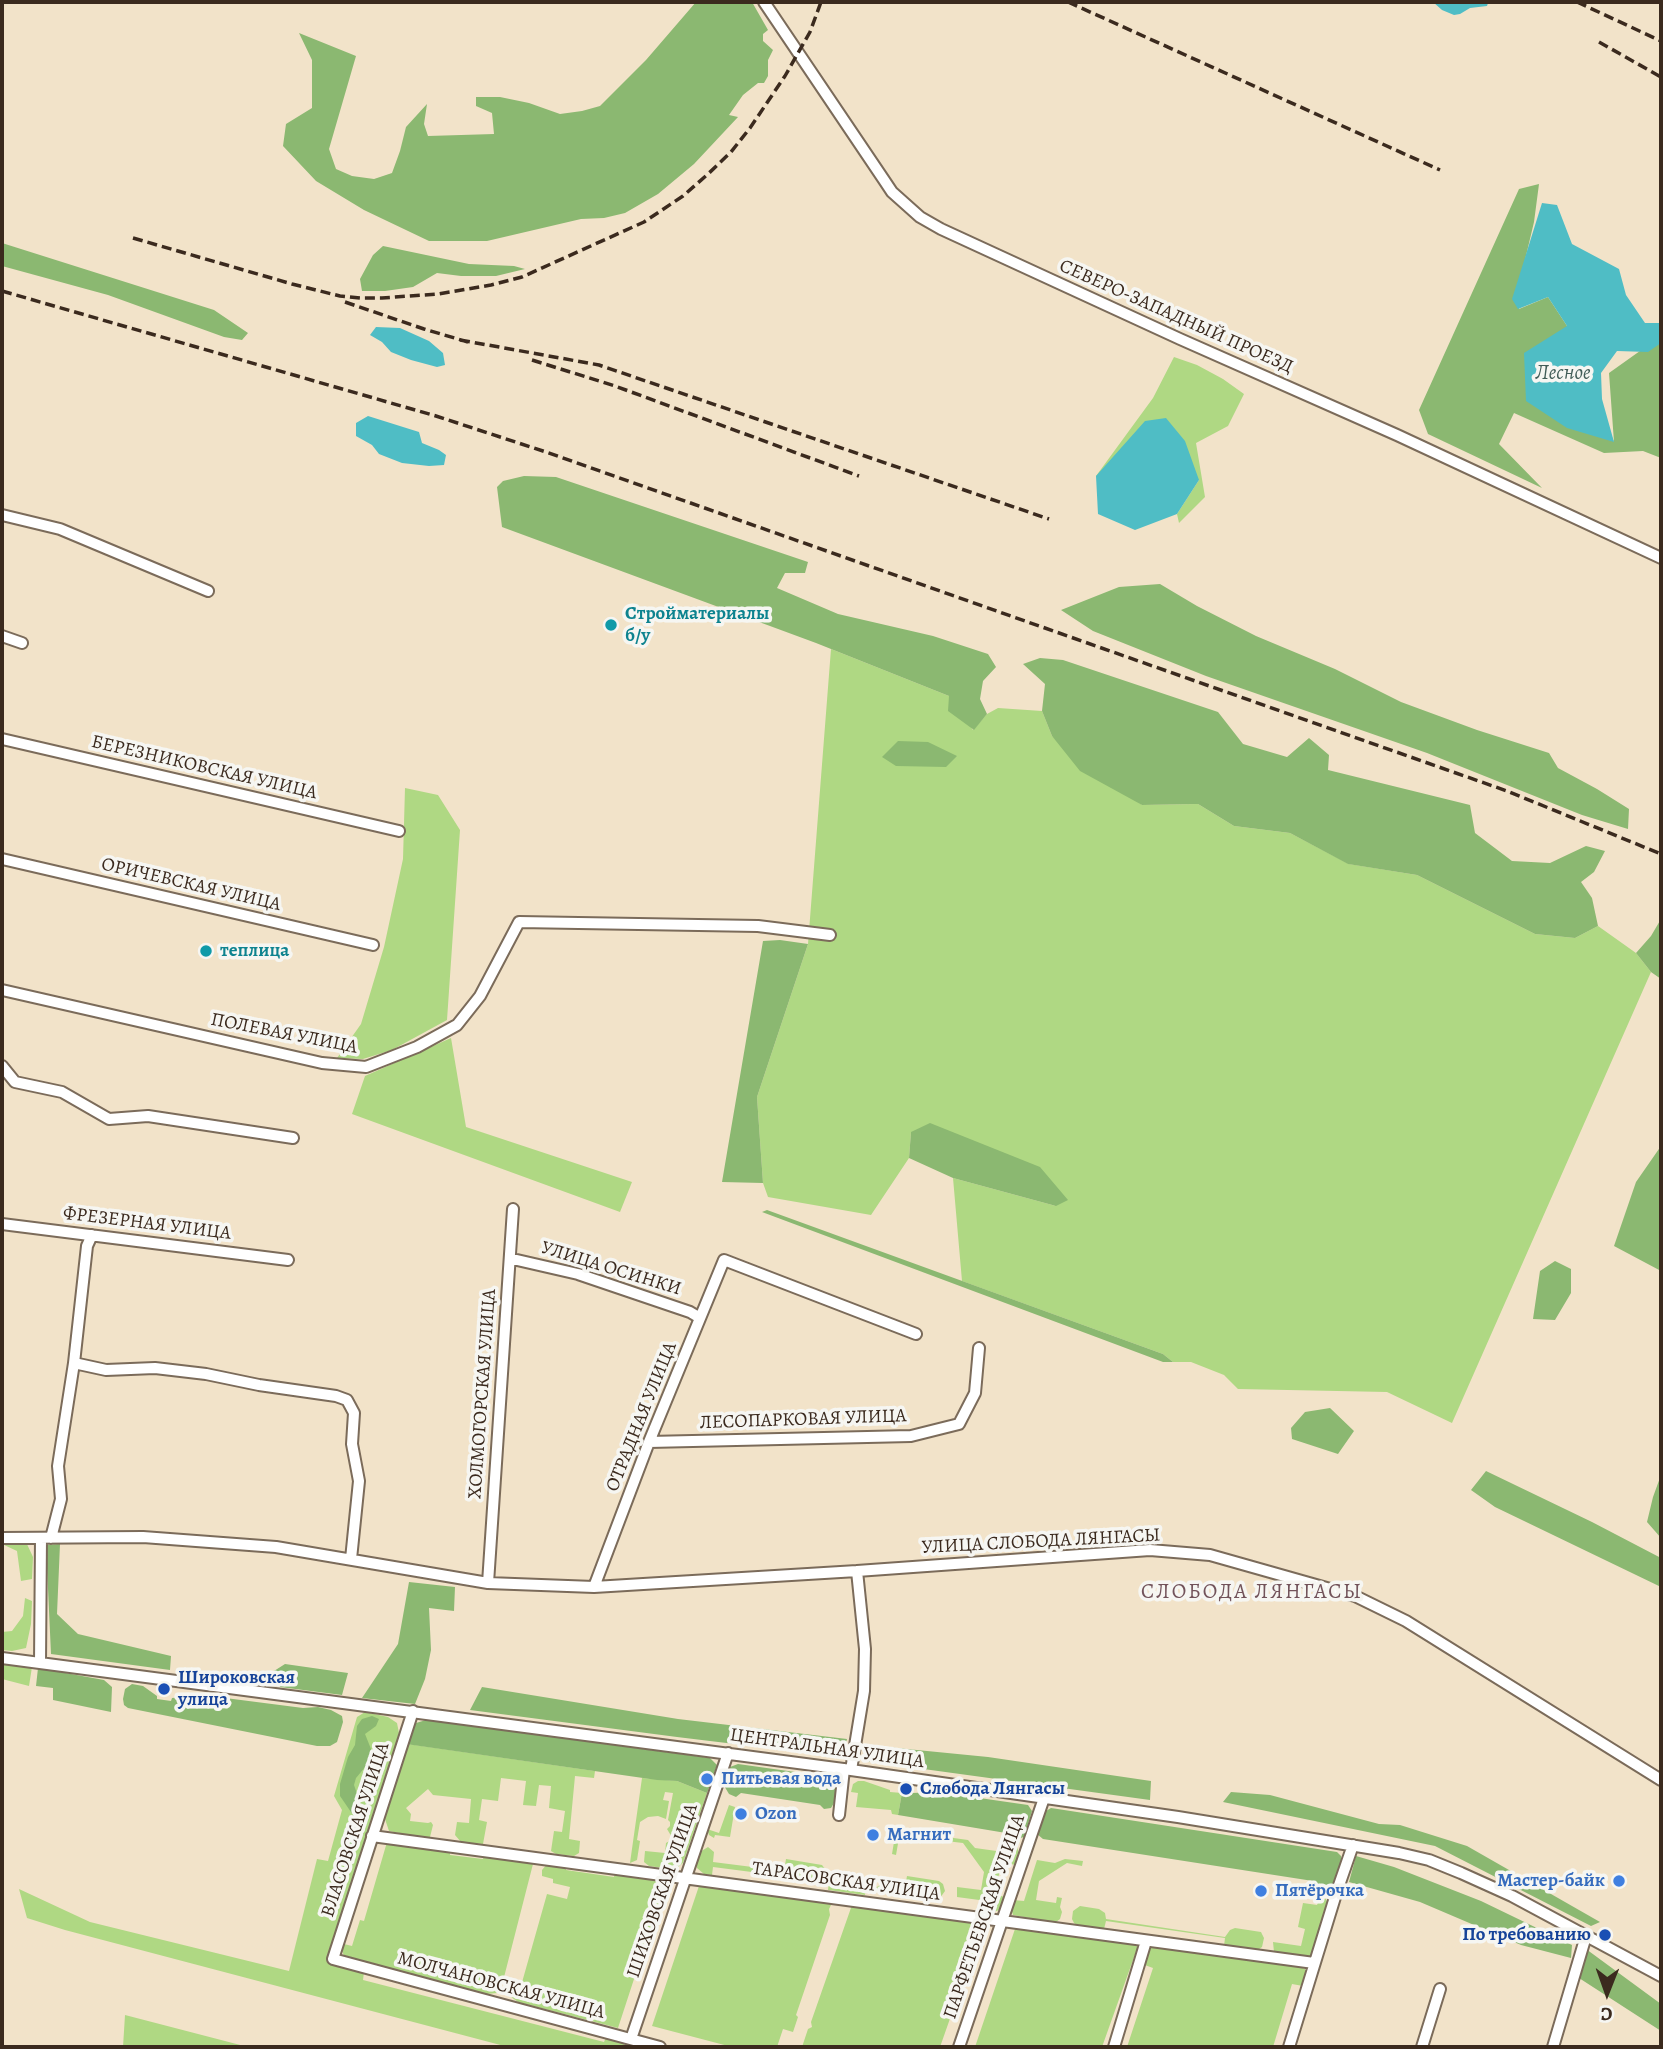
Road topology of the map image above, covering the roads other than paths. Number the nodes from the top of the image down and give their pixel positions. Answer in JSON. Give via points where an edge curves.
{"nodes":[{"id":1,"x":764,"y":2,"type":"edge"},
{"id":2,"x":2,"y":515,"type":"edge"},
{"id":3,"x":1661,"y":558,"type":"edge"},
{"id":4,"x":208,"y":591,"type":"dead end"},
{"id":5,"x":2,"y":636,"type":"edge"},
{"id":6,"x":22,"y":643,"type":"dead end"},
{"id":7,"x":2,"y":739,"type":"edge"},
{"id":8,"x":399,"y":831,"type":"dead end"},
{"id":9,"x":2,"y":859,"type":"edge"},
{"id":10,"x":830,"y":935,"type":"dead end"},
{"id":11,"x":373,"y":945,"type":"dead end"},
{"id":12,"x":2,"y":990,"type":"edge"},
{"id":13,"x":2,"y":1066,"type":"edge"},
{"id":14,"x":293,"y":1138,"type":"dead end"},
{"id":15,"x":513,"y":1209,"type":"dead end"},
{"id":16,"x":2,"y":1224,"type":"edge"},
{"id":17,"x":92,"y":1235,"type":"junction"},
{"id":18,"x":288,"y":1260,"type":"dead end"},
{"id":19,"x":510,"y":1260,"type":"junction"},
{"id":20,"x":700,"y":1318,"type":"junction"},
{"id":21,"x":916,"y":1334,"type":"dead end"},
{"id":22,"x":979,"y":1348,"type":"dead end"},
{"id":23,"x":74,"y":1363,"type":"junction"},
{"id":24,"x":649,"y":1442,"type":"junction"},
{"id":25,"x":2,"y":1538,"type":"edge"},
{"id":26,"x":46,"y":1538,"type":"junction"},
{"id":27,"x":351,"y":1559,"type":"junction"},
{"id":28,"x":858,"y":1571,"type":"junction"},
{"id":29,"x":488,"y":1583,"type":"junction"},
{"id":30,"x":594,"y":1587,"type":"junction"},
{"id":31,"x":2,"y":1658,"type":"edge"},
{"id":32,"x":40,"y":1663,"type":"junction"},
{"id":33,"x":412,"y":1711,"type":"junction"},
{"id":34,"x":728,"y":1754,"type":"junction"},
{"id":35,"x":847,"y":1769,"type":"junction"},
{"id":36,"x":1661,"y":1780,"type":"edge"},
{"id":37,"x":1044,"y":1798,"type":"junction"},
{"id":38,"x":839,"y":1815,"type":"dead end"},
{"id":39,"x":372,"y":1836,"type":"junction"},
{"id":40,"x":1353,"y":1845,"type":"junction"},
{"id":41,"x":686,"y":1878,"type":"junction"},
{"id":42,"x":1002,"y":1921,"type":"junction"},
{"id":43,"x":1586,"y":1936,"type":"junction"},
{"id":44,"x":1146,"y":1941,"type":"junction"},
{"id":45,"x":333,"y":1959,"type":"joint"},
{"id":46,"x":1314,"y":1964,"type":"junction"},
{"id":47,"x":1661,"y":1976,"type":"edge"},
{"id":48,"x":1440,"y":1989,"type":"dead end"},
{"id":49,"x":631,"y":2039,"type":"junction"},
{"id":50,"x":660,"y":2047,"type":"edge"},
{"id":51,"x":958,"y":2047,"type":"edge"},
{"id":52,"x":1114,"y":2047,"type":"edge"},
{"id":53,"x":1289,"y":2047,"type":"edge"},
{"id":54,"x":1422,"y":2047,"type":"edge"},
{"id":55,"x":1553,"y":2047,"type":"edge"}],
"edges":[{"from":1,"to":3,"type":"street","name":"СЕВЕРО-ЗАПАДНЫЙ ПРОЕЗД","via":[[892,192],[919,217]]},
{"from":2,"to":4,"type":"street","via":[[60,529]]},
{"from":5,"to":6,"type":"street"},
{"from":7,"to":8,"type":"street","name":"БЕРЕЗНИКОВСКАЯ УЛИЦА"},
{"from":9,"to":11,"type":"street","name":"ОРИЧЕВСКАЯ УЛИЦА"},
{"from":10,"to":12,"type":"street","name":"ПОЛЕВАЯ УЛИЦА","via":[[758,926],[519,922],[480,996],[457,1025],[366,1068],[322,1063]]},
{"from":13,"to":14,"type":"street","via":[[15,1082],[62,1092],[109,1119],[148,1116]]},
{"from":15,"to":19,"type":"street","name":"ХОЛМОГОРСКАЯ УЛИЦА"},
{"from":16,"to":17,"type":"street","name":"ФРЕЗЕРНАЯ УЛИЦА"},
{"from":17,"to":18,"type":"street","name":"ФРЕЗЕРНАЯ УЛИЦА"},
{"from":17,"to":23,"type":"street"},
{"from":19,"to":20,"type":"street","name":"УЛИЦА ОСИНКИ","via":[[578,1274]]},
{"from":19,"to":29,"type":"street","name":"ХОЛМОГОРСКАЯ УЛИЦА"},
{"from":20,"to":21,"type":"street","name":"ОТРАДНАЯ УЛИЦА","via":[[724,1260]]},
{"from":20,"to":24,"type":"street","name":"ОТРАДНАЯ УЛИЦА"},
{"from":22,"to":24,"type":"street","name":"ЛЕСОПАРКОВАЯ УЛИЦА","via":[[975,1393],[959,1424],[911,1436]]},
{"from":23,"to":26,"type":"street","via":[[58,1466],[61,1499]]},
{"from":23,"to":27,"type":"street","via":[[106,1370],[155,1368],[206,1374],[347,1400],[354,1413],[352,1444],[359,1481]]},
{"from":24,"to":30,"type":"street","name":"ОТРАДНАЯ УЛИЦА"},
{"from":25,"to":26,"type":"street","name":"УЛИЦА СЛОБОДА ЛЯНГАСЫ"},
{"from":26,"to":27,"type":"street","name":"УЛИЦА СЛОБОДА ЛЯНГАСЫ","via":[[143,1537],[276,1547]]},
{"from":26,"to":32,"type":"street"},
{"from":27,"to":29,"type":"street","name":"УЛИЦА СЛОБОДА ЛЯНГАСЫ"},
{"from":28,"to":30,"type":"street","name":"УЛИЦА СЛОБОДА ЛЯНГАСЫ"},
{"from":28,"to":35,"type":"street","via":[[864,1690]]},
{"from":28,"to":36,"type":"street","name":"УЛИЦА СЛОБОДА ЛЯНГАСЫ","via":[[1150,1550],[1210,1555],[1355,1596],[1416,1628]]},
{"from":29,"to":30,"type":"street","name":"УЛИЦА СЛОБОДА ЛЯНГАСЫ"},
{"from":31,"to":32,"type":"street","name":"ЦЕНТРАЛЬНАЯ УЛИЦА"},
{"from":32,"to":33,"type":"street","name":"ЦЕНТРАЛЬНАЯ УЛИЦА"},
{"from":33,"to":34,"type":"street","name":"ЦЕНТРАЛЬНАЯ УЛИЦА"},
{"from":33,"to":39,"type":"street","name":"ВЛАСОВСКАЯ УЛИЦА"},
{"from":34,"to":35,"type":"street","name":"ЦЕНТРАЛЬНАЯ УЛИЦА"},
{"from":34,"to":41,"type":"street","name":"ШИХОВСКАЯ УЛИЦА"},
{"from":35,"to":37,"type":"street","name":"ЦЕНТРАЛЬНАЯ УЛИЦА"},
{"from":35,"to":38,"type":"street"},
{"from":37,"to":40,"type":"street","name":"ЦЕНТРАЛЬНАЯ УЛИЦА"},
{"from":37,"to":42,"type":"street","name":"ПАРФЕТЬЕВСКАЯ УЛИЦА"},
{"from":39,"to":41,"type":"street","name":"ТАРАСОВСКАЯ УЛИЦА"},
{"from":39,"to":45,"type":"street","name":"ВЛАСОВСКАЯ УЛИЦА"},
{"from":40,"to":43,"type":"street","name":"ЦЕНТРАЛЬНАЯ УЛИЦА","via":[[1429,1860],[1512,1896]]},
{"from":40,"to":46,"type":"street"},
{"from":41,"to":42,"type":"street","name":"ТАРАСОВСКАЯ УЛИЦА"},
{"from":41,"to":49,"type":"street","name":"ШИХОВСКАЯ УЛИЦА"},
{"from":42,"to":44,"type":"street","name":"ТАРАСОВСКАЯ УЛИЦА"},
{"from":42,"to":51,"type":"street","name":"ПАРФЕТЬЕВСКАЯ УЛИЦА"},
{"from":43,"to":47,"type":"street","name":"ЦЕНТРАЛЬНАЯ УЛИЦА"},
{"from":43,"to":55,"type":"street"},
{"from":44,"to":46,"type":"street","name":"ТАРАСОВСКАЯ УЛИЦА"},
{"from":44,"to":52,"type":"street"},
{"from":45,"to":49,"type":"street","name":"МОЛЧАНОВСКАЯ УЛИЦА"},
{"from":46,"to":53,"type":"street"},
{"from":48,"to":54,"type":"street"},
{"from":49,"to":50,"type":"street","name":"МОЛЧАНОВСКАЯ УЛИЦА"}]}
